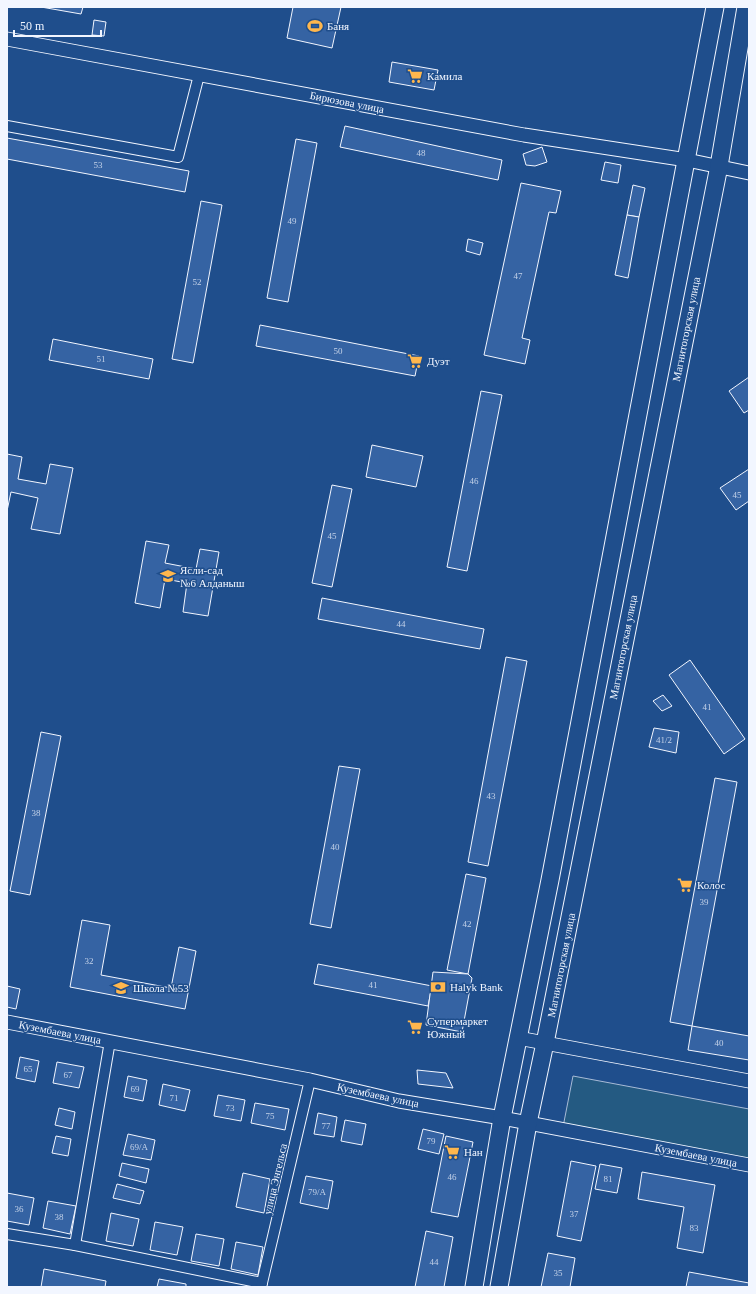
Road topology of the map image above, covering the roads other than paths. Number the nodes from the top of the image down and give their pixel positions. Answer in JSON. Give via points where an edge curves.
{"nodes":[{"id":1,"x":715,"y":7,"type":"edge"},
{"id":2,"x":746,"y":7,"type":"edge"},
{"id":3,"x":7,"y":39,"type":"edge"},
{"id":4,"x":199,"y":75,"type":"junction"},
{"id":5,"x":7,"y":126,"type":"edge"},
{"id":6,"x":687,"y":160,"type":"junction"},
{"id":7,"x":719,"y":166,"type":"junction"},
{"id":8,"x":749,"y":173,"type":"edge"},
{"id":9,"x":7,"y":1022,"type":"edge"},
{"id":10,"x":518,"y":1038,"type":"junction"},
{"id":11,"x":110,"y":1041,"type":"junction"},
{"id":12,"x":545,"y":1043,"type":"junction"},
{"id":13,"x":310,"y":1080,"type":"junction"},
{"id":14,"x":749,"y":1081,"type":"edge"},
{"id":15,"x":502,"y":1118,"type":"junction"},
{"id":16,"x":528,"y":1124,"type":"junction"},
{"id":17,"x":749,"y":1165,"type":"edge"},
{"id":18,"x":7,"y":1234,"type":"edge"},
{"id":19,"x":75,"y":1245,"type":"junction"},
{"id":20,"x":262,"y":1285,"type":"edge"},
{"id":21,"x":474,"y":1287,"type":"edge"},
{"id":22,"x":499,"y":1287,"type":"edge"}],
"edges":[{"from":1,"to":6,"type":"main road"},
{"from":2,"to":7,"type":"main road","name":"Магнитогорская улица"},
{"from":3,"to":4,"type":"street","name":"Бирюзова улица"},
{"from":4,"to":5,"type":"street","via":[[178,157]]},
{"from":4,"to":6,"type":"street","name":"Бирюзова улица","via":[[524,135]]},
{"from":6,"to":7,"type":"street","name":"Бирюзова улица"},
{"from":6,"to":10,"type":"main road"},
{"from":7,"to":8,"type":"street"},
{"from":7,"to":12,"type":"main road","name":"Магнитогорская улица"},
{"from":9,"to":11,"type":"street","name":"Кузембаева улица"},
{"from":10,"to":12,"type":"street"},
{"from":10,"to":15,"type":"main road"},
{"from":11,"to":13,"type":"street","name":"Кузембаева улица"},
{"from":11,"to":19,"type":"street"},
{"from":12,"to":14,"type":"street"},
{"from":12,"to":16,"type":"main road","name":"Магнитогорская улица"},
{"from":13,"to":15,"type":"street","name":"Кузембаева улица","via":[[399,1101]]},
{"from":13,"to":20,"type":"street","name":"улица Энгельса"},
{"from":15,"to":16,"type":"street","name":"Кузембаева улица"},
{"from":15,"to":21,"type":"main road"},
{"from":16,"to":17,"type":"street","name":"Кузембаева улица"},
{"from":16,"to":22,"type":"main road","name":"Магнитогорская улица"},
{"from":18,"to":19,"type":"street","name":"улица Энгельса"},
{"from":19,"to":20,"type":"street","name":"улица Энгельса"}]}
